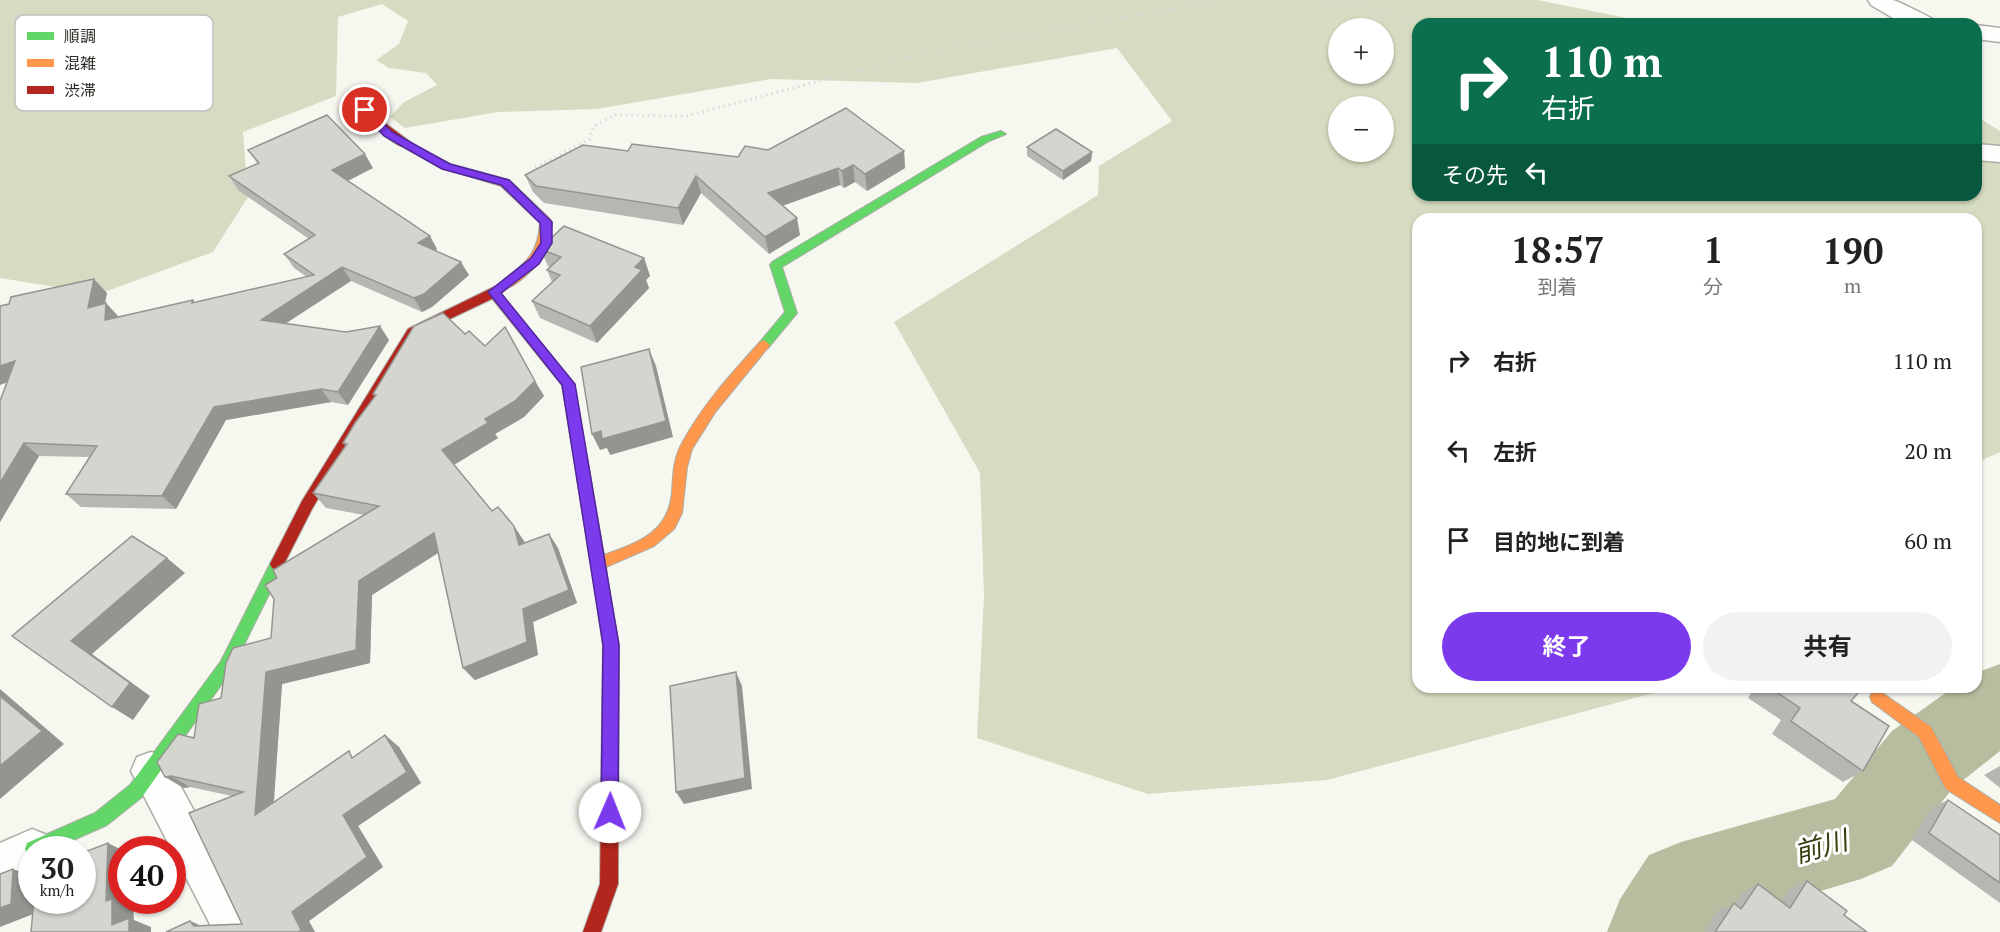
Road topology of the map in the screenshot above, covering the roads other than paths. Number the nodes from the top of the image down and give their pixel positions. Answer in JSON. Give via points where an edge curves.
{"nodes":[{"id":1,"x":1879,"y":0,"type":"edge"},
{"id":2,"x":1909,"y":18,"type":"edge"},
{"id":3,"x":1982,"y":33,"type":"edge"},
{"id":4,"x":2000,"y":35,"type":"edge"},
{"id":5,"x":353,"y":91,"type":"dead end"},
{"id":6,"x":1001,"y":134,"type":"dead end"},
{"id":7,"x":1982,"y":152,"type":"edge"},
{"id":8,"x":2000,"y":154,"type":"edge"},
{"id":9,"x":494,"y":292,"type":"junction"},
{"id":10,"x":598,"y":564,"type":"junction"},
{"id":11,"x":1878,"y":697,"type":"dead end"},
{"id":12,"x":151,"y":771,"type":"junction"},
{"id":13,"x":2000,"y":815,"type":"edge"},
{"id":14,"x":62,"y":836,"type":"edge"},
{"id":15,"x":18,"y":856,"type":"edge"},
{"id":16,"x":0,"y":864,"type":"edge"},
{"id":17,"x":237,"y":932,"type":"edge"},
{"id":18,"x":592,"y":932,"type":"edge"}],
"edges":[{"from":1,"to":2,"type":"street"},
{"from":3,"to":4,"type":"street"},
{"from":5,"to":9,"type":"street","via":[[388,134],[446,166],[505,183],[546,222],[546,243],[535,261]]},
{"from":6,"to":10,"type":"street","via":[[985,139],[776,265],[791,313],[696,429],[684,454],[678,509],[669,528],[652,540]]},
{"from":7,"to":8,"type":"street"},
{"from":9,"to":10,"type":"street","via":[[568,384]]},
{"from":9,"to":12,"type":"street","via":[[412,332],[307,505],[226,666]]},
{"from":10,"to":18,"type":"street","via":[[611,645],[609,884]]},
{"from":11,"to":13,"type":"street","via":[[1925,732],[1952,783]]},
{"from":12,"to":14,"type":"street","via":[[136,791],[101,819]]},
{"from":12,"to":17,"type":"street"},
{"from":15,"to":16,"type":"street"}]}
